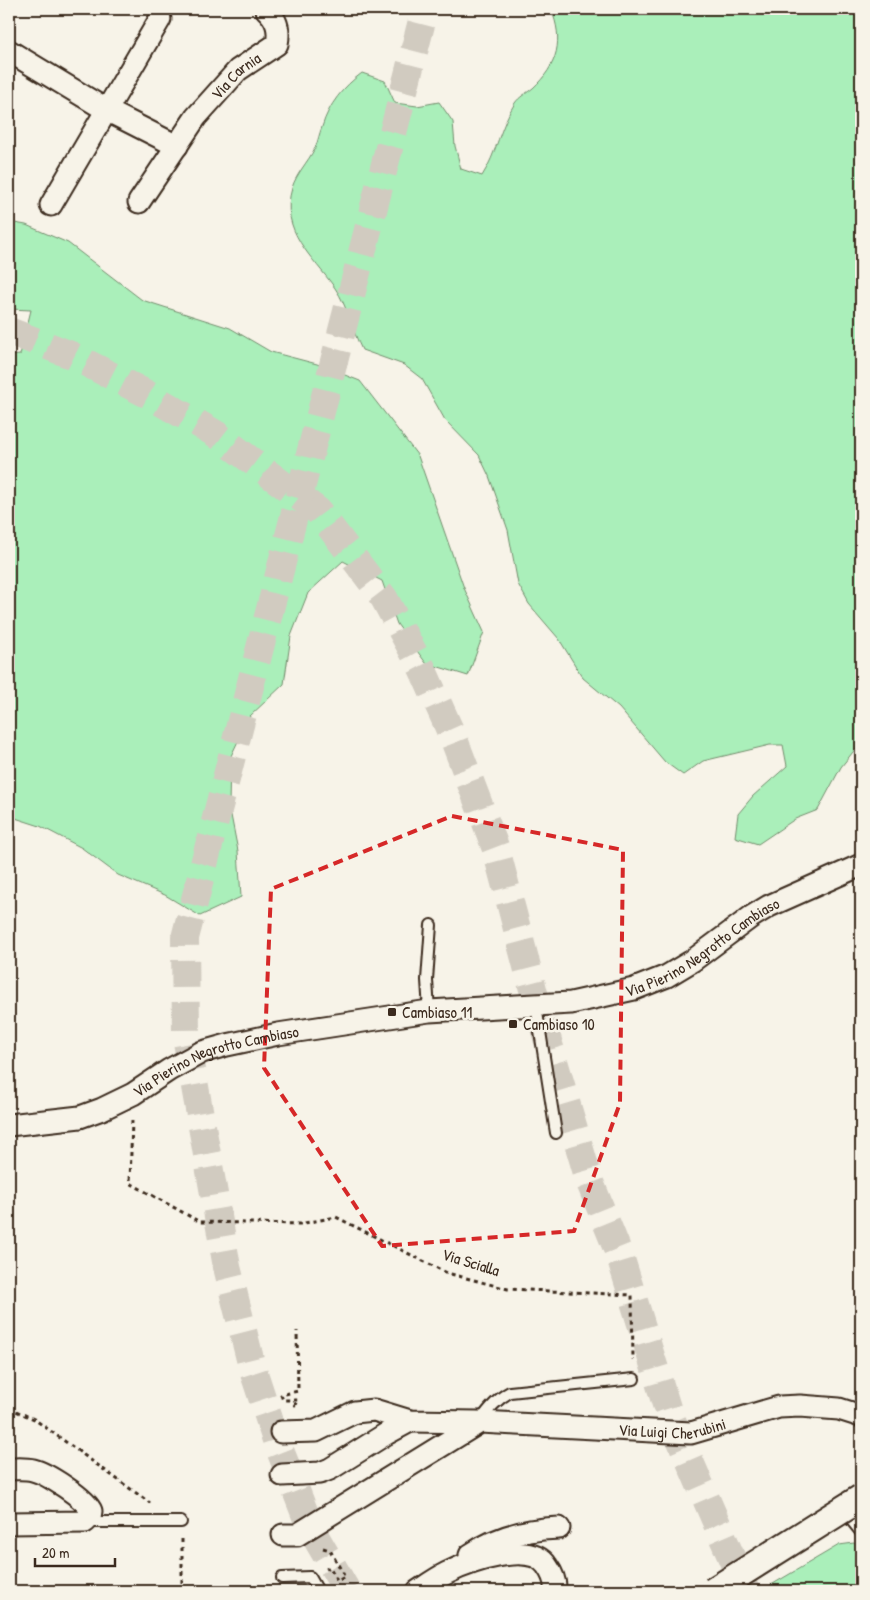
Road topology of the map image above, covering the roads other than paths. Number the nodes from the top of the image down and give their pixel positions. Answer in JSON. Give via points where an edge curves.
{"nodes":[{"id":1,"x":266,"y":9,"type":"edge"},
{"id":2,"x":160,"y":19,"type":"dead end"},
{"id":3,"x":9,"y":52,"type":"edge"},
{"id":4,"x":108,"y":111,"type":"junction"},
{"id":5,"x":177,"y":146,"type":"junction"},
{"id":6,"x":139,"y":202,"type":"dead end"},
{"id":7,"x":51,"y":205,"type":"dead end"},
{"id":8,"x":861,"y":865,"type":"edge"},
{"id":9,"x":431,"y":925,"type":"dead end"},
{"id":10,"x":536,"y":1006,"type":"junction"},
{"id":11,"x":429,"y":1011,"type":"junction"},
{"id":12,"x":9,"y":1126,"type":"edge"},
{"id":13,"x":556,"y":1133,"type":"dead end"},
{"id":14,"x":634,"y":1379,"type":"road end"},
{"id":15,"x":859,"y":1413,"type":"edge"},
{"id":16,"x":410,"y":1421,"type":"junction"},
{"id":17,"x":480,"y":1422,"type":"junction"},
{"id":18,"x":283,"y":1432,"type":"road end"},
{"id":19,"x":9,"y":1469,"type":"edge"},
{"id":20,"x":282,"y":1475,"type":"dead end"},
{"id":21,"x":852,"y":1504,"type":"edge"},
{"id":22,"x":85,"y":1522,"type":"junction"},
{"id":23,"x":181,"y":1522,"type":"road end"},
{"id":24,"x":9,"y":1523,"type":"edge"},
{"id":25,"x":559,"y":1528,"type":"dead end"},
{"id":26,"x":861,"y":1532,"type":"edge"},
{"id":27,"x":283,"y":1535,"type":"dead end"},
{"id":28,"x":448,"y":1572,"type":"junction"},
{"id":29,"x":282,"y":1578,"type":"dead end"},
{"id":30,"x":318,"y":1591,"type":"edge"},
{"id":31,"x":418,"y":1591,"type":"edge"},
{"id":32,"x":555,"y":1591,"type":"edge"},
{"id":33,"x":712,"y":1591,"type":"edge"}],
"edges":[{"from":1,"to":5,"type":"street","name":"Via Carnia","via":[[277,23],[277,44],[238,70],[196,118]]},
{"from":2,"to":4,"type":"street"},
{"from":3,"to":4,"type":"street"},
{"from":4,"to":5,"type":"street"},
{"from":4,"to":7,"type":"street"},
{"from":5,"to":6,"type":"street","name":"Via Carnia"},
{"from":8,"to":10,"type":"street","name":"Via Pierino Negrotto Cambiaso","via":[[751,916],[692,962],[650,984],[570,1003]]},
{"from":9,"to":11,"type":"lane","via":[[427,980]]},
{"from":10,"to":11,"type":"street","name":"Via Pierino Negrotto Cambiaso"},
{"from":10,"to":13,"type":"lane"},
{"from":11,"to":12,"type":"street","name":"Via Pierino Negrotto Cambiaso","via":[[278,1034],[202,1052],[133,1094],[80,1117]]},
{"from":14,"to":17,"type":"lane","via":[[510,1392],[502,1396]]},
{"from":15,"to":17,"type":"street","name":"Via Luigi Cherubini","via":[[816,1407],[779,1407],[691,1433]]},
{"from":16,"to":17,"type":"street","name":"Via Luigi Cherubini"},
{"from":16,"to":18,"type":"street","name":"Via Luigi Cherubini","via":[[374,1410],[355,1412],[316,1431]]},
{"from":16,"to":20,"type":"street","name":"Via Luigi Cherubini","via":[[330,1469]]},
{"from":17,"to":27,"type":"street","via":[[297,1535]]},
{"from":19,"to":22,"type":"street","via":[[35,1470],[84,1501],[91,1512]]},
{"from":21,"to":26,"type":"lane"},
{"from":21,"to":33,"type":"street","bridge":true},
{"from":22,"to":23,"type":"lane"},
{"from":22,"to":24,"type":"street"},
{"from":25,"to":28,"type":"street","via":[[526,1531],[490,1544]]},
{"from":28,"to":31,"type":"street"},
{"from":28,"to":32,"type":"street","via":[[491,1558],[523,1553],[545,1562],[552,1574]]},
{"from":29,"to":30,"type":"lane","via":[[310,1577]]}]}
